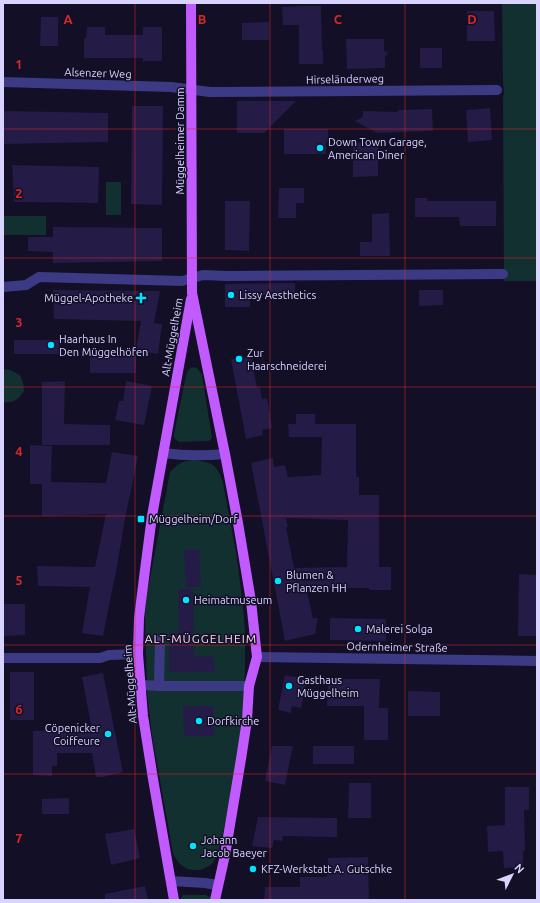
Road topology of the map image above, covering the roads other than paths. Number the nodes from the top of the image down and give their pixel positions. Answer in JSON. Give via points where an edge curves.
{"nodes":[{"id":1,"x":192,"y":3,"type":"edge"},
{"id":2,"x":3,"y":82,"type":"edge"},
{"id":3,"x":192,"y":90,"type":"junction"},
{"id":4,"x":497,"y":90,"type":"dead end"},
{"id":5,"x":503,"y":274,"type":"dead end"},
{"id":6,"x":192,"y":278,"type":"junction"},
{"id":7,"x":3,"y":287,"type":"edge"},
{"id":8,"x":192,"y":293,"type":"junction"},
{"id":9,"x":163,"y":453,"type":"junction"},
{"id":10,"x":225,"y":454,"type":"junction"},
{"id":11,"x":160,"y":640,"type":"dead end"},
{"id":12,"x":138,"y":654,"type":"junction"},
{"id":13,"x":257,"y":657,"type":"junction"},
{"id":14,"x":3,"y":658,"type":"edge"},
{"id":15,"x":537,"y":661,"type":"edge"},
{"id":16,"x":141,"y":685,"type":"junction"},
{"id":17,"x":159,"y":686,"type":"junction"},
{"id":18,"x":249,"y":686,"type":"junction"},
{"id":19,"x":171,"y":881,"type":"junction"},
{"id":20,"x":217,"y":885,"type":"junction"},
{"id":21,"x":174,"y":900,"type":"edge"},
{"id":22,"x":215,"y":900,"type":"edge"}],
"edges":[{"from":1,"to":3,"type":"main road","name":"Müggelheimer Damm"},
{"from":2,"to":3,"type":"street","name":"Alsenzer Weg","via":[[171,87]]},
{"from":3,"to":4,"type":"street","name":"Hirseländerweg"},
{"from":3,"to":6,"type":"main road","name":"Müggelheimer Damm"},
{"from":5,"to":6,"type":"street","via":[[204,275]]},
{"from":6,"to":7,"type":"street","via":[[182,281],[39,277],[26,285]]},
{"from":6,"to":8,"type":"main road","name":"Müggelheimer Damm"},
{"from":8,"to":9,"type":"main road","name":"Alt-Müggelheim"},
{"from":8,"to":10,"type":"main road","name":"Alt-Müggelheim"},
{"from":9,"to":10,"type":"street","via":[[197,456]]},
{"from":9,"to":12,"type":"main road","name":"Alt-Müggelheim","via":[[144,570]]},
{"from":10,"to":13,"type":"main road","name":"Alt-Müggelheim","via":[[251,600]]},
{"from":11,"to":17,"type":"street"},
{"from":12,"to":14,"type":"street","via":[[109,655],[100,658]]},
{"from":12,"to":16,"type":"main road","name":"Alt-Müggelheim"},
{"from":13,"to":15,"type":"street","name":"Odernheimer Straße"},
{"from":13,"to":18,"type":"main road","name":"Alt-Müggelheim"},
{"from":16,"to":17,"type":"street"},
{"from":16,"to":19,"type":"main road","name":"Alt-Müggelheim","via":[[143,716]]},
{"from":17,"to":18,"type":"street"},
{"from":18,"to":20,"type":"main road","name":"Alt-Müggelheim","via":[[241,759],[225,854]]},
{"from":19,"to":20,"type":"street"},
{"from":19,"to":21,"type":"main road","name":"Alt-Müggelheim"},
{"from":20,"to":22,"type":"main road","name":"Alt-Müggelheim"}]}
